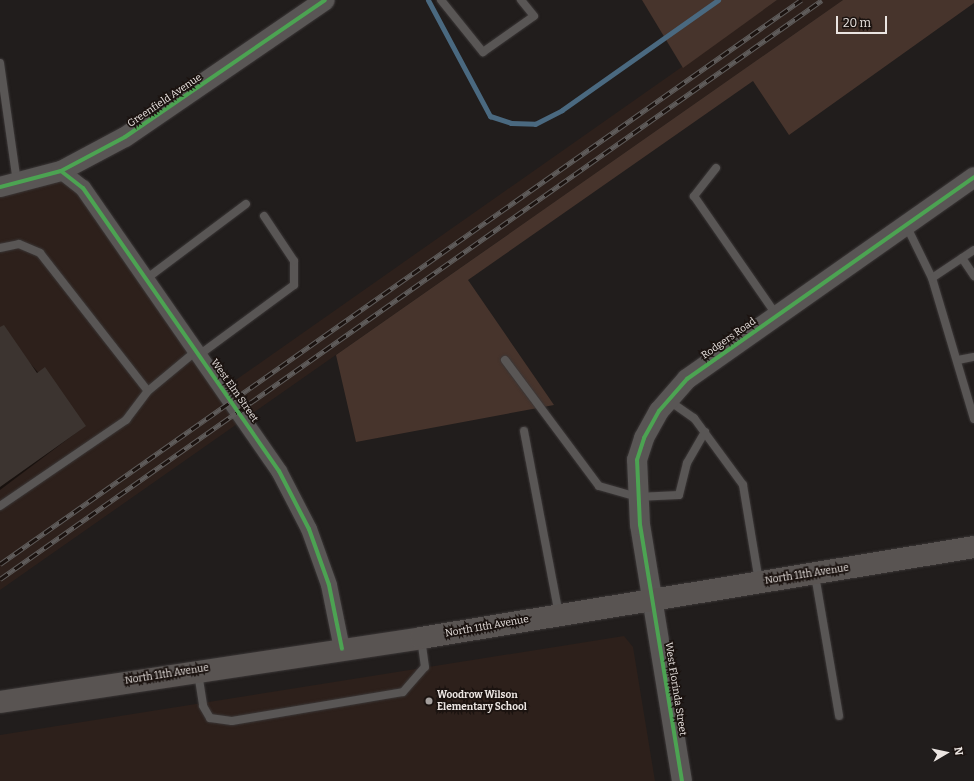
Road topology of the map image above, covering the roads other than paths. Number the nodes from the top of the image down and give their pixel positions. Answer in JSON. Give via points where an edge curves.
{"nodes":[{"id":1,"x":325,"y":0,"type":"edge"},
{"id":2,"x":441,"y":0,"type":"edge"},
{"id":3,"x":521,"y":0,"type":"edge"},
{"id":4,"x":0,"y":63,"type":"edge"},
{"id":5,"x":716,"y":168,"type":"dead end"},
{"id":6,"x":61,"y":171,"type":"junction"},
{"id":7,"x":974,"y":177,"type":"edge"},
{"id":8,"x":9,"y":185,"type":"edge"},
{"id":9,"x":246,"y":204,"type":"dead end"},
{"id":10,"x":264,"y":216,"type":"dead end"},
{"id":11,"x":906,"y":225,"type":"junction"},
{"id":12,"x":0,"y":248,"type":"edge"},
{"id":13,"x":974,"y":250,"type":"edge"},
{"id":14,"x":962,"y":258,"type":"junction"},
{"id":15,"x":974,"y":276,"type":"edge"},
{"id":16,"x":932,"y":278,"type":"junction"},
{"id":17,"x":146,"y":279,"type":"junction"},
{"id":18,"x":776,"y":316,"type":"junction"},
{"id":19,"x":198,"y":353,"type":"junction"},
{"id":20,"x":974,"y":357,"type":"edge"},
{"id":21,"x":505,"y":360,"type":"dead end"},
{"id":22,"x":958,"y":360,"type":"junction"},
{"id":23,"x":148,"y":391,"type":"junction"},
{"id":24,"x":668,"y":399,"type":"junction"},
{"id":25,"x":974,"y":419,"type":"edge"},
{"id":26,"x":524,"y":431,"type":"dead end"},
{"id":27,"x":705,"y":432,"type":"junction"},
{"id":28,"x":637,"y":497,"type":"junction"},
{"id":29,"x":0,"y":506,"type":"edge"},
{"id":30,"x":974,"y":547,"type":"edge"},
{"id":31,"x":816,"y":574,"type":"junction"},
{"id":32,"x":759,"y":583,"type":"junction"},
{"id":33,"x":653,"y":599,"type":"junction"},
{"id":34,"x":559,"y":614,"type":"junction"},
{"id":35,"x":421,"y":638,"type":"junction"},
{"id":36,"x":342,"y":649,"type":"junction"},
{"id":37,"x":197,"y":670,"type":"junction"},
{"id":38,"x":0,"y":702,"type":"edge"},
{"id":39,"x":839,"y":716,"type":"dead end"},
{"id":40,"x":682,"y":781,"type":"edge"}],
"edges":[{"from":1,"to":6,"type":"street","name":"Greenfield Avenue","via":[[124,137]]},
{"from":2,"to":3,"type":"lane","via":[[484,52],[534,16]]},
{"from":4,"to":8,"type":"lane"},
{"from":5,"to":18,"type":"lane","via":[[694,196]]},
{"from":6,"to":8,"type":"street","name":"Greenfield Avenue"},
{"from":6,"to":17,"type":"street","name":"West Elm Street","via":[[83,188]]},
{"from":7,"to":11,"type":"street","name":"Rodgers Road"},
{"from":9,"to":17,"type":"lane"},
{"from":10,"to":19,"type":"lane","via":[[294,261],[294,285]]},
{"from":11,"to":16,"type":"lane"},
{"from":11,"to":18,"type":"street","name":"Rodgers Road"},
{"from":12,"to":23,"type":"lane","via":[[19,244],[40,253]]},
{"from":13,"to":14,"type":"lane"},
{"from":14,"to":15,"type":"lane"},
{"from":14,"to":16,"type":"lane"},
{"from":16,"to":22,"type":"lane"},
{"from":17,"to":19,"type":"street","name":"West Elm Street"},
{"from":18,"to":24,"type":"street","name":"Rodgers Road","via":[[687,379]]},
{"from":19,"to":23,"type":"lane"},
{"from":19,"to":36,"type":"street","name":"West Elm Street","via":[[279,470],[300,510],[329,585]]},
{"from":20,"to":22,"type":"lane"},
{"from":21,"to":28,"type":"lane","via":[[599,486]]},
{"from":22,"to":25,"type":"lane"},
{"from":23,"to":29,"type":"lane","via":[[126,420]]},
{"from":24,"to":27,"type":"lane","via":[[694,418]]},
{"from":24,"to":28,"type":"street","name":"Rodgers Road","via":[[644,438],[637,460]]},
{"from":26,"to":34,"type":"lane"},
{"from":27,"to":28,"type":"lane","via":[[687,463],[679,495]]},
{"from":27,"to":32,"type":"lane","via":[[743,485]]},
{"from":28,"to":33,"type":"street","name":"Rodgers Road"},
{"from":30,"to":31,"type":"main road","name":"North 11th Avenue"},
{"from":31,"to":32,"type":"main road","name":"North 11th Avenue"},
{"from":31,"to":39,"type":"lane"},
{"from":32,"to":33,"type":"main road","name":"North 11th Avenue"},
{"from":33,"to":34,"type":"main road","name":"North 11th Avenue"},
{"from":33,"to":40,"type":"street","name":"West Florinda Street"},
{"from":34,"to":35,"type":"main road","name":"North 11th Avenue"},
{"from":35,"to":36,"type":"main road","name":"North 11th Avenue"},
{"from":35,"to":37,"type":"lane","via":[[424,667],[403,692],[232,721],[210,718],[203,706]]},
{"from":36,"to":37,"type":"main road","name":"North 11th Avenue"},
{"from":37,"to":38,"type":"main road","name":"North 11th Avenue"}]}
